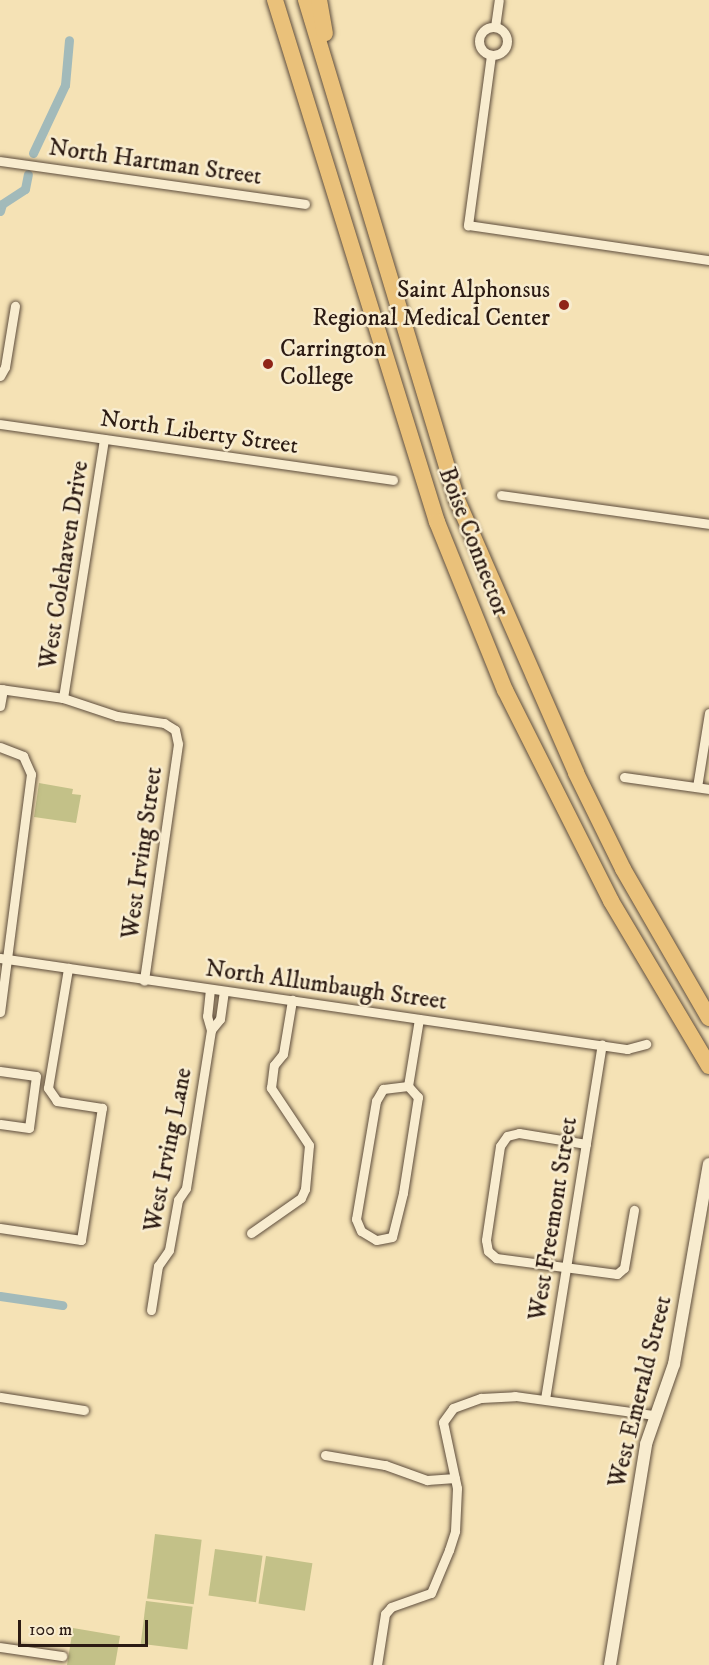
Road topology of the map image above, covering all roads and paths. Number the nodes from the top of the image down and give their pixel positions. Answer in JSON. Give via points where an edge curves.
{"nodes":[{"id":1,"x":267,"y":0,"type":"edge"},
{"id":2,"x":275,"y":0,"type":"edge"},
{"id":3,"x":306,"y":0,"type":"edge"},
{"id":4,"x":319,"y":0,"type":"edge"},
{"id":5,"x":499,"y":0,"type":"edge"},
{"id":6,"x":495,"y":27,"type":"junction"},
{"id":7,"x":491,"y":55,"type":"junction"},
{"id":8,"x":293,"y":63,"type":"junction"},
{"id":9,"x":339,"y":108,"type":"junction"},
{"id":10,"x":0,"y":161,"type":"edge"},
{"id":11,"x":305,"y":204,"type":"dead end"},
{"id":12,"x":709,"y":260,"type":"edge"},
{"id":13,"x":15,"y":306,"type":"dead end"},
{"id":14,"x":0,"y":376,"type":"edge"},
{"id":15,"x":0,"y":424,"type":"edge"},
{"id":16,"x":104,"y":439,"type":"junction"},
{"id":17,"x":393,"y":480,"type":"dead end"},
{"id":18,"x":501,"y":495,"type":"dead end"},
{"id":19,"x":709,"y":524,"type":"edge"},
{"id":20,"x":1,"y":689,"type":"edge"},
{"id":21,"x":63,"y":698,"type":"junction"},
{"id":22,"x":0,"y":706,"type":"edge"},
{"id":23,"x":709,"y":713,"type":"edge"},
{"id":24,"x":0,"y":747,"type":"edge"},
{"id":25,"x":624,"y":777,"type":"dead end"},
{"id":26,"x":697,"y":787,"type":"junction"},
{"id":27,"x":709,"y":789,"type":"edge"},
{"id":28,"x":4,"y":959,"type":"edge"},
{"id":29,"x":68,"y":968,"type":"junction"},
{"id":30,"x":144,"y":981,"type":"junction"},
{"id":31,"x":210,"y":989,"type":"junction"},
{"id":32,"x":224,"y":991,"type":"junction"},
{"id":33,"x":292,"y":1000,"type":"junction"},
{"id":34,"x":0,"y":1012,"type":"edge"},
{"id":35,"x":709,"y":1018,"type":"edge"},
{"id":36,"x":419,"y":1019,"type":"junction"},
{"id":37,"x":211,"y":1030,"type":"junction"},
{"id":38,"x":646,"y":1044,"type":"dead end"},
{"id":39,"x":602,"y":1046,"type":"junction"},
{"id":40,"x":709,"y":1066,"type":"edge"},
{"id":41,"x":0,"y":1071,"type":"edge"},
{"id":42,"x":408,"y":1086,"type":"junction"},
{"id":43,"x":0,"y":1124,"type":"edge"},
{"id":44,"x":586,"y":1143,"type":"junction"},
{"id":45,"x":709,"y":1164,"type":"edge"},
{"id":46,"x":634,"y":1210,"type":"dead end"},
{"id":47,"x":0,"y":1228,"type":"edge"},
{"id":48,"x":251,"y":1233,"type":"dead end"},
{"id":49,"x":567,"y":1267,"type":"junction"},
{"id":50,"x":151,"y":1310,"type":"dead end"},
{"id":51,"x":0,"y":1396,"type":"edge"},
{"id":52,"x":545,"y":1399,"type":"junction"},
{"id":53,"x":84,"y":1410,"type":"dead end"},
{"id":54,"x":654,"y":1415,"type":"junction"},
{"id":55,"x":325,"y":1455,"type":"dead end"},
{"id":56,"x":455,"y":1478,"type":"junction"},
{"id":57,"x":0,"y":1647,"type":"edge"},
{"id":58,"x":62,"y":1656,"type":"dead end"},
{"id":59,"x":376,"y":1665,"type":"edge"},
{"id":60,"x":610,"y":1665,"type":"edge"}],
"edges":[{"from":1,"to":8,"type":"highway"},
{"from":2,"to":8,"type":"highway","name":"Boise Connector"},
{"from":3,"to":9,"type":"highway","name":"Boise Connector"},
{"from":4,"to":9,"type":"highway"},
{"from":5,"to":6,"type":"street"},
{"from":6,"to":7,"type":"street","via":[[486,29],[480,39],[483,50]]},
{"from":6,"to":7,"type":"street","via":[[506,34],[507,43],[503,51]]},
{"from":7,"to":12,"type":"street","via":[[468,225]]},
{"from":8,"to":40,"type":"highway","name":"Boise Connector","via":[[437,522],[508,696],[611,901]]},
{"from":9,"to":35,"type":"highway","name":"Boise Connector","via":[[457,500],[576,773],[623,869]]},
{"from":10,"to":11,"type":"street","name":"North Hartman Street"},
{"from":13,"to":14,"type":"street","via":[[5,367]]},
{"from":15,"to":16,"type":"street","name":"North Liberty Street"},
{"from":16,"to":17,"type":"street","name":"North Liberty Street"},
{"from":16,"to":21,"type":"street","name":"West Colehaven Drive"},
{"from":18,"to":19,"type":"street"},
{"from":20,"to":21,"type":"street"},
{"from":20,"to":22,"type":"street"},
{"from":21,"to":30,"type":"street","name":"West Irving Street","via":[[117,716],[164,723],[175,730],[178,744]]},
{"from":23,"to":26,"type":"street"},
{"from":24,"to":28,"type":"street","via":[[23,756],[31,774]]},
{"from":25,"to":26,"type":"street"},
{"from":26,"to":27,"type":"street"},
{"from":28,"to":29,"type":"street","name":"North Allumbaugh Street"},
{"from":28,"to":34,"type":"street"},
{"from":29,"to":30,"type":"street","name":"North Allumbaugh Street"},
{"from":29,"to":47,"type":"street","via":[[48,1088],[57,1101],[102,1108],[81,1240]]},
{"from":30,"to":31,"type":"street","name":"North Allumbaugh Street"},
{"from":31,"to":32,"type":"street","name":"North Allumbaugh Street"},
{"from":31,"to":37,"type":"street","name":"West Irving Lane","via":[[207,1016]]},
{"from":32,"to":33,"type":"street","name":"North Allumbaugh Street"},
{"from":32,"to":37,"type":"street","name":"West Irving Lane","via":[[220,1018]]},
{"from":33,"to":36,"type":"street","name":"North Allumbaugh Street"},
{"from":33,"to":48,"type":"street","via":[[283,1054],[274,1065],[271,1088],[309,1145],[305,1189],[301,1198]]},
{"from":36,"to":39,"type":"street","name":"North Allumbaugh Street"},
{"from":36,"to":42,"type":"street"},
{"from":37,"to":50,"type":"street","name":"West Irving Lane","via":[[186,1188],[178,1200],[168,1250],[159,1266]]},
{"from":38,"to":39,"type":"street","name":"North Allumbaugh Street","via":[[627,1049]]},
{"from":39,"to":44,"type":"street","name":"West Freemont Street"},
{"from":41,"to":43,"type":"street","via":[[36,1076],[29,1128]]},
{"from":42,"to":42,"type":"street","via":[[418,1097],[403,1193],[392,1237],[376,1240],[361,1231],[356,1219],[376,1101],[383,1089]]},
{"from":44,"to":49,"type":"street","name":"West Freemont Street"},
{"from":44,"to":49,"type":"street","via":[[519,1133],[507,1136],[500,1146],[486,1240],[488,1251],[496,1258]]},
{"from":45,"to":54,"type":"main road","name":"West Emerald Street","via":[[674,1364]]},
{"from":46,"to":49,"type":"street","via":[[624,1268],[617,1274]]},
{"from":49,"to":52,"type":"street","name":"West Freemont Street"},
{"from":51,"to":53,"type":"street"},
{"from":52,"to":54,"type":"street"},
{"from":52,"to":56,"type":"street","via":[[481,1398],[453,1408],[443,1428]]},
{"from":54,"to":60,"type":"main road","name":"West Emerald Street"},
{"from":55,"to":56,"type":"street","via":[[385,1466],[427,1480]]},
{"from":56,"to":59,"type":"street","via":[[455,1531],[438,1580],[431,1593],[391,1607],[386,1614]]},
{"from":57,"to":58,"type":"street"}]}
